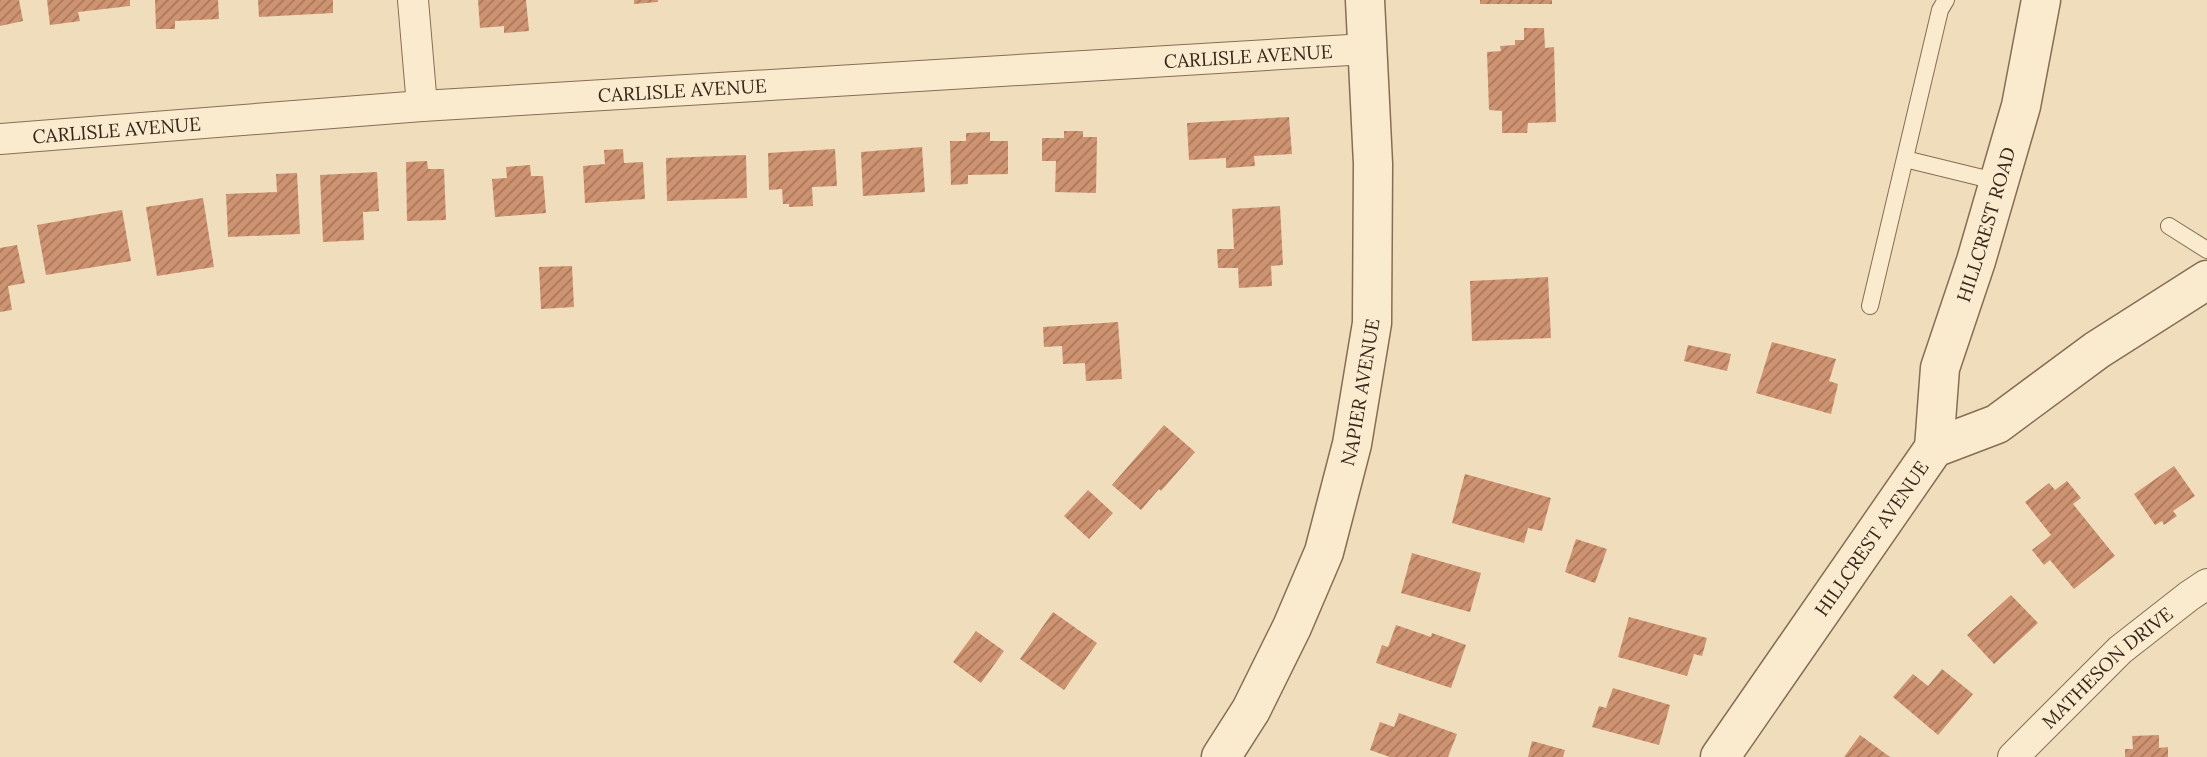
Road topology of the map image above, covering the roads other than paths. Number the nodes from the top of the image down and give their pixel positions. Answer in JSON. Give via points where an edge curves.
{"nodes":[{"id":1,"x":413,"y":0,"type":"edge"},
{"id":2,"x":1365,"y":0,"type":"edge"},
{"id":3,"x":1946,"y":0,"type":"edge"},
{"id":4,"x":2041,"y":0,"type":"edge"},
{"id":5,"x":1366,"y":49,"type":"junction"},
{"id":6,"x":422,"y":106,"type":"junction"},
{"id":7,"x":0,"y":139,"type":"edge"},
{"id":8,"x":1905,"y":159,"type":"junction"},
{"id":9,"x":1999,"y":182,"type":"junction"},
{"id":10,"x":2169,"y":226,"type":"dead end"},
{"id":11,"x":2207,"y":250,"type":"edge"},
{"id":12,"x":2207,"y":280,"type":"edge"},
{"id":13,"x":1870,"y":306,"type":"dead end"},
{"id":14,"x":1934,"y":448,"type":"junction"},
{"id":15,"x":2207,"y":584,"type":"edge"},
{"id":16,"x":1221,"y":757,"type":"edge"},
{"id":17,"x":1720,"y":757,"type":"edge"},
{"id":18,"x":2013,"y":757,"type":"edge"}],
"edges":[{"from":1,"to":6,"type":"street"},
{"from":2,"to":5,"type":"street","name":"NAPIER AVENUE"},
{"from":3,"to":8,"type":"lane"},
{"from":4,"to":9,"type":"street","name":"HILLCREST ROAD","via":[[2021,106]]},
{"from":5,"to":6,"type":"street","name":"CARLISLE AVENUE"},
{"from":5,"to":16,"type":"street","name":"NAPIER AVENUE","via":[[1373,164],[1372,323],[1352,444],[1324,552],[1251,710]]},
{"from":6,"to":7,"type":"street","name":"CARLISLE AVENUE"},
{"from":8,"to":9,"type":"lane"},
{"from":8,"to":13,"type":"lane"},
{"from":9,"to":14,"type":"street","name":"HILLCREST ROAD","via":[[1940,368]]},
{"from":10,"to":11,"type":"lane"},
{"from":12,"to":14,"type":"street","name":"HILLCREST AVENUE","via":[[2097,350],[1997,424]]},
{"from":14,"to":17,"type":"street","name":"HILLCREST AVENUE"},
{"from":15,"to":18,"type":"street","name":"MATHESON DRIVE","via":[[2120,650]]}]}
